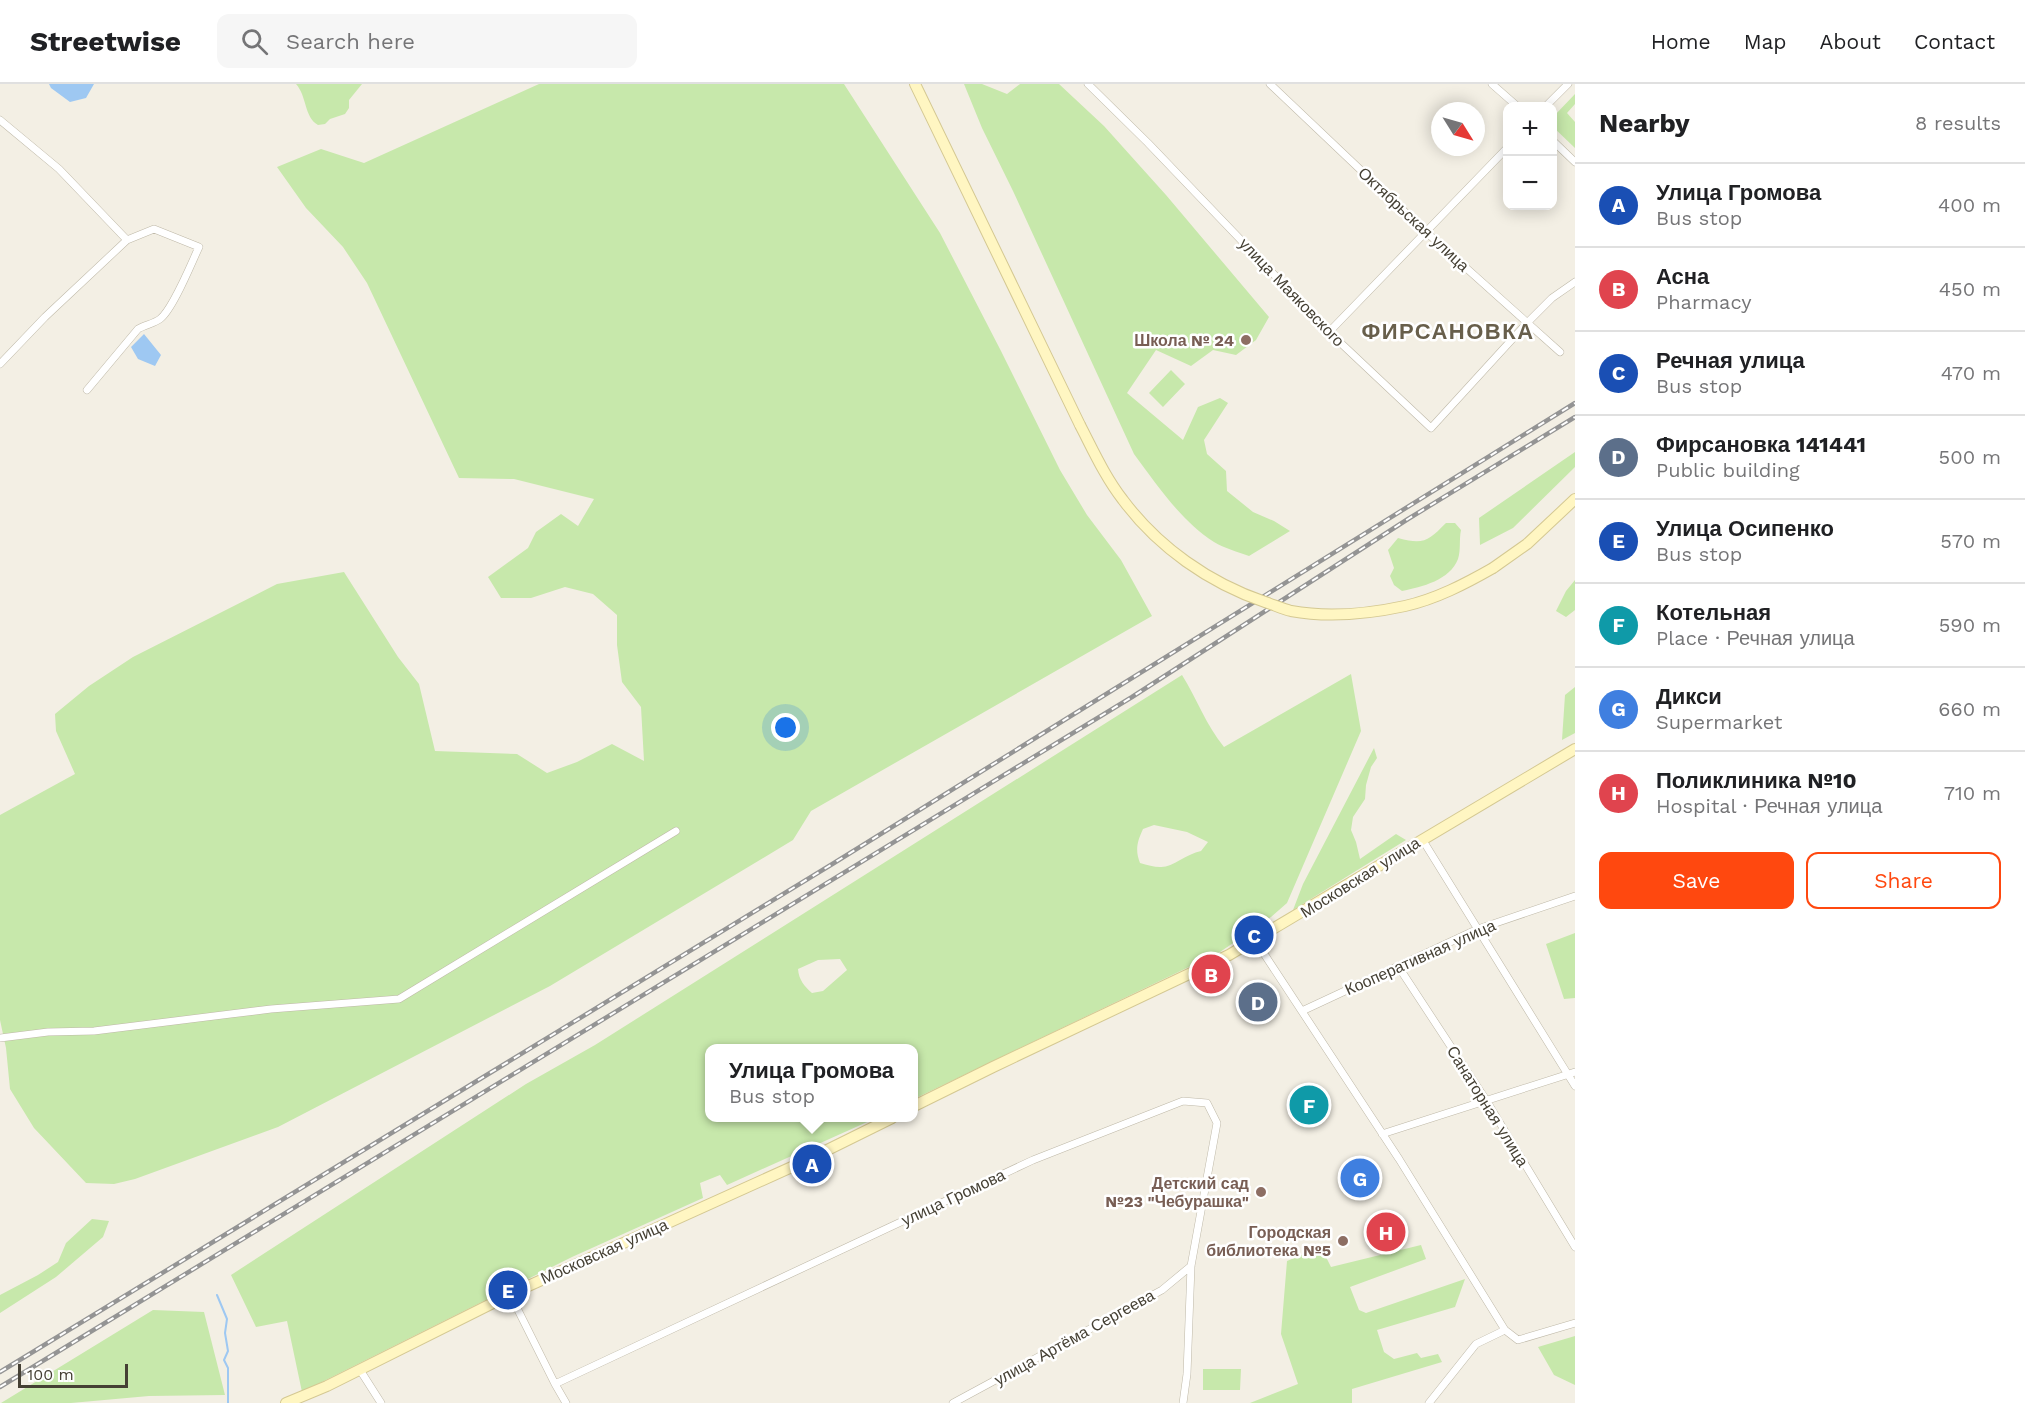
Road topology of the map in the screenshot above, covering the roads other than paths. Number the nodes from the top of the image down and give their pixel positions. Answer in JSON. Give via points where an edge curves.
{"nodes":[{"id":1,"x":915,"y":84,"type":"edge"},
{"id":2,"x":1088,"y":84,"type":"edge"},
{"id":3,"x":1270,"y":84,"type":"edge"},
{"id":4,"x":1492,"y":84,"type":"edge"},
{"id":5,"x":1568,"y":84,"type":"edge"},
{"id":6,"x":1512,"y":102,"type":"edge"},
{"id":7,"x":1550,"y":102,"type":"edge"},
{"id":8,"x":0,"y":120,"type":"edge"},
{"id":9,"x":1557,"y":145,"type":"edge"},
{"id":10,"x":1503,"y":152,"type":"edge"},
{"id":11,"x":1575,"y":162,"type":"edge"},
{"id":12,"x":1426,"y":232,"type":"junction"},
{"id":13,"x":127,"y":240,"type":"junction"},
{"id":14,"x":1575,"y":282,"type":"edge"},
{"id":15,"x":1527,"y":322,"type":"junction"},
{"id":16,"x":1329,"y":332,"type":"junction"},
{"id":17,"x":1560,"y":352,"type":"dead end"},
{"id":18,"x":0,"y":364,"type":"edge"},
{"id":19,"x":87,"y":390,"type":"dead end"},
{"id":20,"x":1575,"y":499,"type":"edge"},
{"id":21,"x":1575,"y":749,"type":"edge"},
{"id":22,"x":676,"y":831,"type":"dead end"},
{"id":23,"x":1422,"y":838,"type":"junction"},
{"id":24,"x":1575,"y":896,"type":"edge"},
{"id":25,"x":1478,"y":929,"type":"junction"},
{"id":26,"x":1256,"y":940,"type":"junction"},
{"id":27,"x":1398,"y":966,"type":"junction"},
{"id":28,"x":1302,"y":1011,"type":"junction"},
{"id":29,"x":0,"y":1038,"type":"edge"},
{"id":30,"x":1571,"y":1073,"type":"edge"},
{"id":31,"x":1575,"y":1086,"type":"edge"},
{"id":32,"x":1486,"y":1100,"type":"junction"},
{"id":33,"x":918,"y":1104,"type":"edge"},
{"id":34,"x":884,"y":1122,"type":"edge"},
{"id":35,"x":1382,"y":1134,"type":"junction"},
{"id":36,"x":1575,"y":1247,"type":"edge"},
{"id":37,"x":1191,"y":1266,"type":"junction"},
{"id":38,"x":510,"y":1294,"type":"junction"},
{"id":39,"x":1575,"y":1323,"type":"edge"},
{"id":40,"x":1505,"y":1330,"type":"junction"},
{"id":41,"x":360,"y":1370,"type":"junction"},
{"id":42,"x":555,"y":1384,"type":"junction"},
{"id":43,"x":293,"y":1402,"type":"edge"},
{"id":44,"x":381,"y":1403,"type":"edge"},
{"id":45,"x":566,"y":1403,"type":"edge"},
{"id":46,"x":953,"y":1403,"type":"edge"},
{"id":47,"x":1184,"y":1403,"type":"edge"},
{"id":48,"x":1429,"y":1403,"type":"edge"}],
"edges":[{"from":1,"to":20,"type":"street","bridge":true,"via":[[1102,469],[1152,533],[1187,562],[1234,590],[1290,610],[1325,615],[1364,613],[1406,606],[1450,591],[1493,568],[1527,544]]},
{"from":2,"to":16,"type":"street","name":"улица Маяковского"},
{"from":3,"to":12,"type":"street","name":"Октябрьская улица"},
{"from":4,"to":6,"type":"street"},
{"from":5,"to":7,"type":"street"},
{"from":8,"to":13,"type":"street","via":[[59,169]]},
{"from":9,"to":11,"type":"street"},
{"from":10,"to":12,"type":"street"},
{"from":12,"to":15,"type":"street","name":"Октябрьская улица"},
{"from":12,"to":16,"type":"street"},
{"from":13,"to":18,"type":"street"},
{"from":13,"to":19,"type":"street","via":[[154,229],[199,247],[168,309],[160,319],[138,329]]},
{"from":14,"to":15,"type":"street","name":"улица Маяковского"},
{"from":15,"to":16,"type":"street","name":"улица Маяковского","via":[[1431,428]]},
{"from":15,"to":17,"type":"street","name":"Октябрьская улица"},
{"from":21,"to":23,"type":"street","name":"Московская улица"},
{"from":22,"to":29,"type":"street","via":[[399,999]]},
{"from":23,"to":25,"type":"street"},
{"from":23,"to":26,"type":"street","name":"Московская улица"},
{"from":24,"to":25,"type":"street","name":"Кооперативная улица"},
{"from":25,"to":27,"type":"street","name":"Кооперативная улица"},
{"from":25,"to":30,"type":"street"},
{"from":26,"to":28,"type":"street"},
{"from":26,"to":33,"type":"street","name":"Московская улица"},
{"from":27,"to":28,"type":"street","name":"Кооперативная улица"},
{"from":27,"to":32,"type":"street","name":"Санаторная улица"},
{"from":28,"to":35,"type":"street"},
{"from":30,"to":31,"type":"street"},
{"from":30,"to":32,"type":"street"},
{"from":32,"to":35,"type":"street"},
{"from":32,"to":36,"type":"street","name":"Санаторная улица"},
{"from":34,"to":38,"type":"street","name":"Московская улица"},
{"from":35,"to":40,"type":"street"},
{"from":37,"to":42,"type":"street","name":"улица Громова","via":[[1216,1123],[1207,1104],[1183,1101],[1033,1160]]},
{"from":37,"to":46,"type":"street","name":"улица Артёма Сергеева","via":[[1162,1290]]},
{"from":37,"to":47,"type":"street"},
{"from":38,"to":41,"type":"street","name":"Московская улица"},
{"from":38,"to":42,"type":"street"},
{"from":39,"to":40,"type":"street","via":[[1518,1340]]},
{"from":40,"to":48,"type":"street","via":[[1476,1344]]},
{"from":41,"to":43,"type":"street","name":"Московская улица"},
{"from":41,"to":44,"type":"street"},
{"from":42,"to":45,"type":"street"}]}
